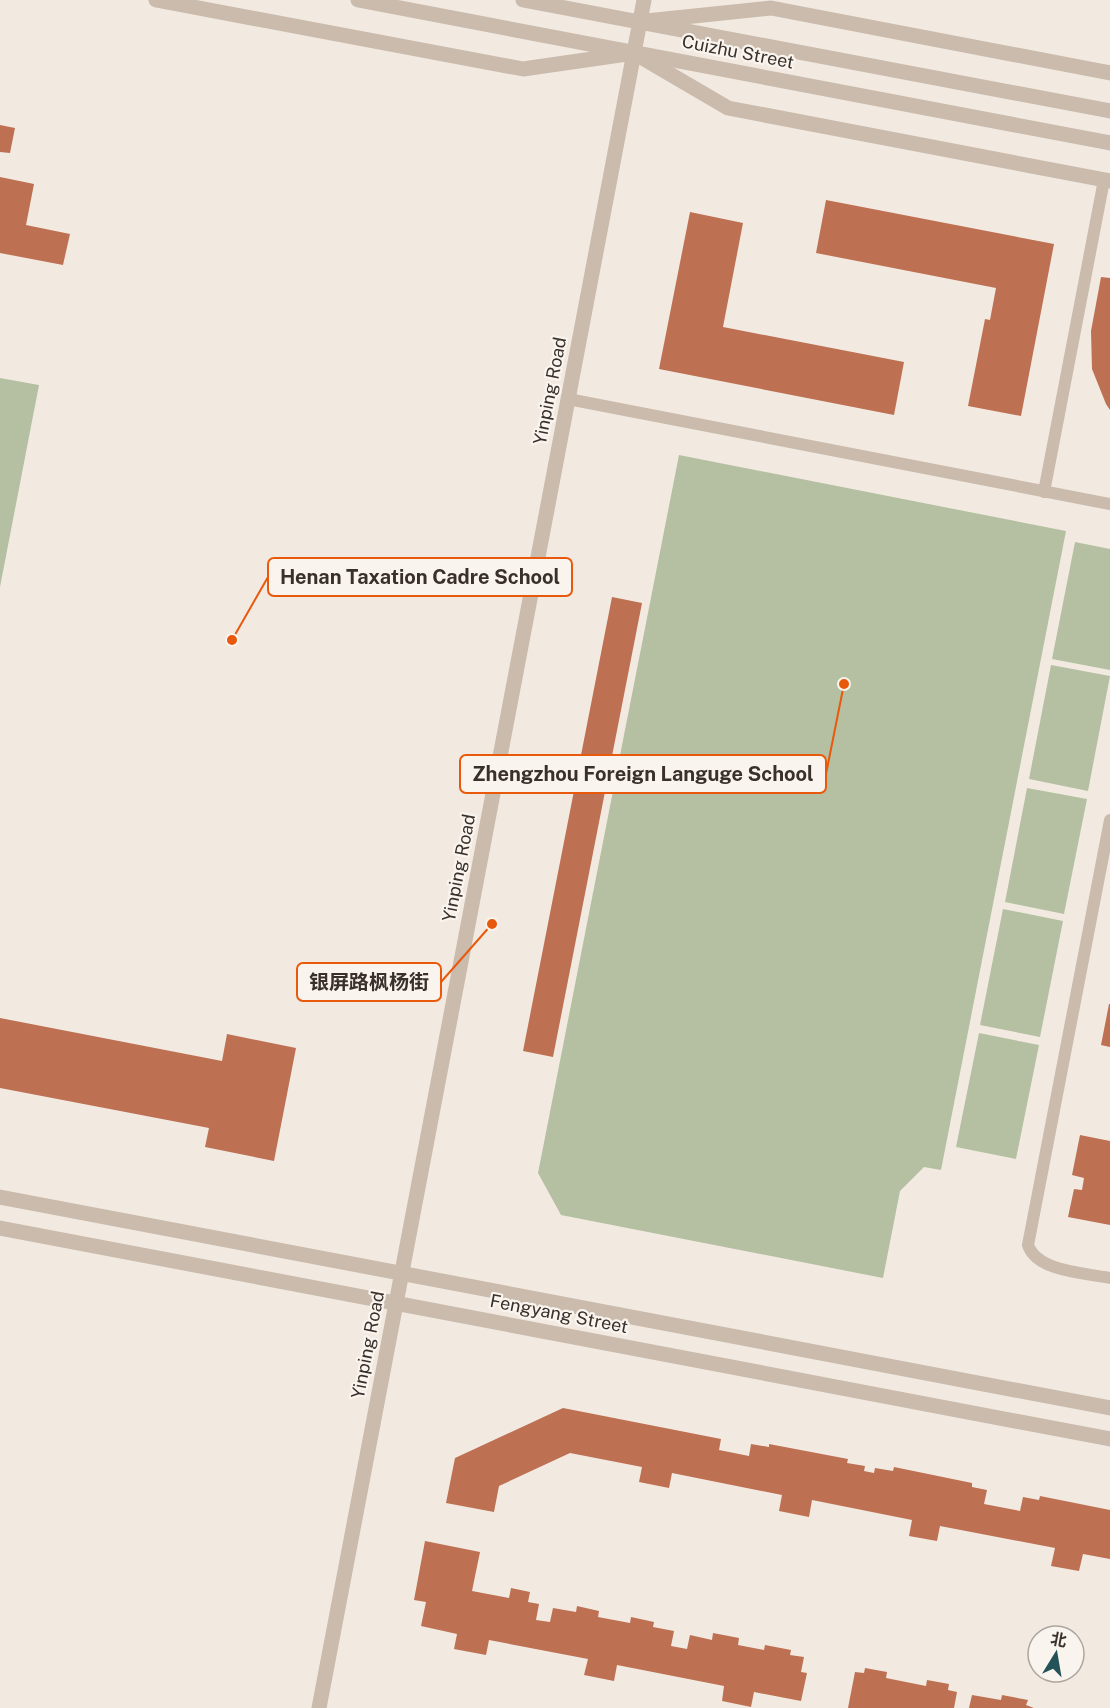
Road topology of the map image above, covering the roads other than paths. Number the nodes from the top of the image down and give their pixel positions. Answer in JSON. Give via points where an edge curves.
{"nodes":[{"id":1,"x":156,"y":0,"type":"edge"},
{"id":2,"x":358,"y":0,"type":"edge"},
{"id":3,"x":524,"y":0,"type":"edge"},
{"id":4,"x":644,"y":0,"type":"edge"},
{"id":5,"x":640,"y":22,"type":"junction"},
{"id":6,"x":634,"y":52,"type":"junction"},
{"id":7,"x":1110,"y":73,"type":"edge"},
{"id":8,"x":1110,"y":111,"type":"edge"},
{"id":9,"x":1110,"y":143,"type":"edge"},
{"id":10,"x":1107,"y":180,"type":"edge"},
{"id":11,"x":568,"y":399,"type":"junction"},
{"id":12,"x":1044,"y":492,"type":"junction"},
{"id":13,"x":1110,"y":504,"type":"edge"},
{"id":14,"x":1110,"y":820,"type":"edge"},
{"id":15,"x":0,"y":1197,"type":"edge"},
{"id":16,"x":0,"y":1228,"type":"edge"},
{"id":17,"x":402,"y":1274,"type":"junction"},
{"id":18,"x":1110,"y":1278,"type":"edge"},
{"id":19,"x":396,"y":1303,"type":"junction"},
{"id":20,"x":1110,"y":1408,"type":"edge"},
{"id":21,"x":1110,"y":1439,"type":"edge"},
{"id":22,"x":319,"y":1708,"type":"edge"}],
"edges":[{"from":1,"to":6,"type":"street","via":[[524,69]]},
{"from":2,"to":6,"type":"street","name":"Cuizhu Street"},
{"from":3,"to":5,"type":"street","name":"Cuizhu Street"},
{"from":4,"to":5,"type":"street","name":"Yinping Road"},
{"from":5,"to":6,"type":"street","name":"Yinping Road"},
{"from":5,"to":7,"type":"street","via":[[771,8]]},
{"from":5,"to":8,"type":"street","name":"Cuizhu Street"},
{"from":6,"to":9,"type":"street","name":"Cuizhu Street"},
{"from":6,"to":10,"type":"street","via":[[728,108]]},
{"from":6,"to":11,"type":"street","name":"Yinping Road"},
{"from":10,"to":12,"type":"lane"},
{"from":11,"to":12,"type":"lane"},
{"from":11,"to":17,"type":"street","name":"Yinping Road"},
{"from":12,"to":13,"type":"lane"},
{"from":14,"to":18,"type":"lane","via":[[1028,1245],[1031,1254],[1049,1266]]},
{"from":15,"to":17,"type":"street","name":"Fengyang Street"},
{"from":16,"to":19,"type":"street","name":"Fengyang Street"},
{"from":17,"to":19,"type":"street","name":"Yinping Road"},
{"from":17,"to":20,"type":"street","name":"Fengyang Street"},
{"from":19,"to":21,"type":"street","name":"Fengyang Street"},
{"from":19,"to":22,"type":"street","name":"Yinping Road"}]}
